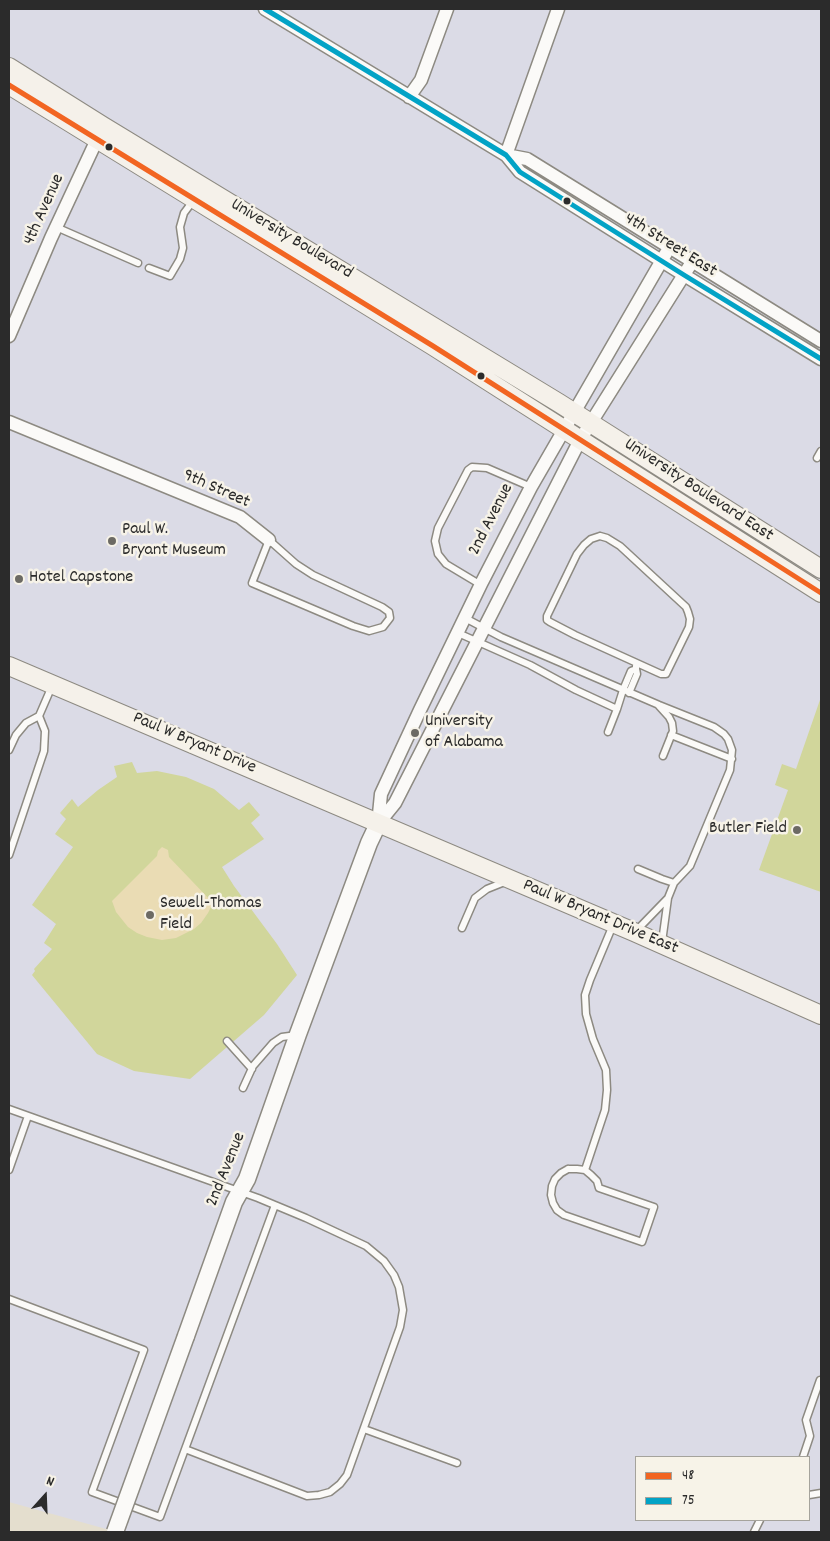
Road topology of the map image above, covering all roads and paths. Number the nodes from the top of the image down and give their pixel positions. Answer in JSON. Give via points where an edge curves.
{"nodes":[{"id":1,"x":447,"y":9,"type":"edge"},
{"id":2,"x":558,"y":9,"type":"edge"},
{"id":3,"x":273,"y":11,"type":"edge"},
{"id":4,"x":9,"y":67,"type":"edge"},
{"id":5,"x":9,"y":85,"type":"edge"},
{"id":6,"x":409,"y":97,"type":"junction"},
{"id":7,"x":100,"y":132,"type":"junction"},
{"id":8,"x":506,"y":155,"type":"junction"},
{"id":9,"x":203,"y":204,"type":"junction"},
{"id":10,"x":56,"y":227,"type":"junction"},
{"id":11,"x":670,"y":248,"type":"junction"},
{"id":12,"x":661,"y":261,"type":"junction"},
{"id":13,"x":692,"y":262,"type":"junction"},
{"id":14,"x":138,"y":263,"type":"dead end"},
{"id":15,"x":149,"y":268,"type":"dead end"},
{"id":16,"x":684,"y":275,"type":"junction"},
{"id":17,"x":9,"y":336,"type":"edge"},
{"id":18,"x":821,"y":341,"type":"edge"},
{"id":19,"x":821,"y":359,"type":"edge"},
{"id":20,"x":574,"y":412,"type":"junction"},
{"id":21,"x":9,"y":422,"type":"edge"},
{"id":22,"x":591,"y":422,"type":"junction"},
{"id":23,"x":565,"y":429,"type":"junction"},
{"id":24,"x":580,"y":440,"type":"junction"},
{"id":25,"x":821,"y":451,"type":"edge"},
{"id":26,"x":817,"y":458,"type":"dead end"},
{"id":27,"x":531,"y":487,"type":"junction"},
{"id":28,"x":269,"y":540,"type":"junction"},
{"id":29,"x":821,"y":569,"type":"edge"},
{"id":30,"x":481,"y":585,"type":"junction"},
{"id":31,"x":821,"y":593,"type":"edge"},
{"id":32,"x":465,"y":618,"type":"junction"},
{"id":33,"x":485,"y":628,"type":"junction"},
{"id":34,"x":458,"y":633,"type":"junction"},
{"id":35,"x":477,"y":642,"type":"junction"},
{"id":36,"x":9,"y":666,"type":"edge"},
{"id":37,"x":637,"y":666,"type":"junction"},
{"id":38,"x":52,"y":684,"type":"junction"},
{"id":39,"x":626,"y":691,"type":"junction"},
{"id":40,"x":658,"y":705,"type":"junction"},
{"id":41,"x":617,"y":709,"type":"junction"},
{"id":42,"x":39,"y":716,"type":"junction"},
{"id":43,"x":608,"y":732,"type":"dead end"},
{"id":44,"x":671,"y":735,"type":"junction"},
{"id":45,"x":9,"y":750,"type":"edge"},
{"id":46,"x":663,"y":756,"type":"dead end"},
{"id":47,"x":732,"y":759,"type":"junction"},
{"id":48,"x":378,"y":824,"type":"junction"},
{"id":49,"x":9,"y":855,"type":"edge"},
{"id":50,"x":638,"y":869,"type":"dead end"},
{"id":51,"x":510,"y":879,"type":"junction"},
{"id":52,"x":674,"y":883,"type":"junction"},
{"id":53,"x":668,"y":898,"type":"junction"},
{"id":54,"x":613,"y":924,"type":"junction"},
{"id":55,"x":462,"y":928,"type":"dead end"},
{"id":56,"x":634,"y":932,"type":"junction"},
{"id":57,"x":662,"y":945,"type":"junction"},
{"id":58,"x":821,"y":1015,"type":"edge"},
{"id":59,"x":298,"y":1034,"type":"junction"},
{"id":60,"x":226,"y":1041,"type":"dead end"},
{"id":61,"x":252,"y":1069,"type":"junction"},
{"id":62,"x":243,"y":1088,"type":"dead end"},
{"id":63,"x":9,"y":1109,"type":"edge"},
{"id":64,"x":28,"y":1116,"type":"junction"},
{"id":65,"x":9,"y":1170,"type":"edge"},
{"id":66,"x":585,"y":1170,"type":"junction"},
{"id":67,"x":239,"y":1193,"type":"junction"},
{"id":68,"x":275,"y":1205,"type":"junction"},
{"id":69,"x":9,"y":1299,"type":"edge"},
{"id":70,"x":821,"y":1381,"type":"edge"},
{"id":71,"x":364,"y":1429,"type":"junction"},
{"id":72,"x":186,"y":1450,"type":"junction"},
{"id":73,"x":803,"y":1456,"type":"edge"},
{"id":74,"x":457,"y":1463,"type":"dead end"},
{"id":75,"x":115,"y":1532,"type":"edge"}],
"edges":[{"from":1,"to":6,"type":"street","via":[[421,80]]},
{"from":2,"to":8,"type":"street"},
{"from":3,"to":6,"type":"street","name":"4th Street East"},
{"from":4,"to":7,"type":"main road","name":"University Boulevard"},
{"from":5,"to":7,"type":"main road","name":"University Boulevard"},
{"from":6,"to":8,"type":"street","name":"4th Street East"},
{"from":7,"to":9,"type":"main road","name":"University Boulevard"},
{"from":7,"to":10,"type":"street","name":"4th Avenue"},
{"from":7,"to":20,"type":"main road","name":"University Boulevard"},
{"from":8,"to":11,"type":"street","name":"4th Street East","via":[[527,160]]},
{"from":8,"to":12,"type":"street","name":"4th Street East","via":[[520,172]]},
{"from":9,"to":15,"type":"lane","via":[[190,205],[184,213],[180,226],[183,248],[170,276]]},
{"from":9,"to":23,"type":"main road","name":"University Boulevard"},
{"from":10,"to":14,"type":"lane"},
{"from":10,"to":17,"type":"street","name":"4th Avenue"},
{"from":11,"to":12,"type":"street","name":"2nd Avenue"},
{"from":11,"to":13,"type":"street","name":"4th Street East"},
{"from":12,"to":16,"type":"street","name":"4th Street East"},
{"from":12,"to":20,"type":"street","name":"2nd Avenue"},
{"from":13,"to":16,"type":"street","name":"2nd Avenue"},
{"from":13,"to":18,"type":"street","name":"4th Street East"},
{"from":16,"to":19,"type":"street","name":"4th Street East"},
{"from":16,"to":22,"type":"street","name":"2nd Avenue"},
{"from":20,"to":22,"type":"main road","name":"University Boulevard East"},
{"from":20,"to":23,"type":"street","name":"2nd Avenue"},
{"from":21,"to":28,"type":"street","name":"9th Street","via":[[240,517]]},
{"from":22,"to":24,"type":"street","name":"2nd Avenue"},
{"from":22,"to":29,"type":"main road","name":"University Boulevard East"},
{"from":23,"to":24,"type":"main road","name":"University Boulevard East"},
{"from":23,"to":27,"type":"street","name":"2nd Avenue"},
{"from":24,"to":31,"type":"main road","name":"University Boulevard East"},
{"from":24,"to":33,"type":"street","name":"2nd Avenue"},
{"from":25,"to":26,"type":"lane"},
{"from":27,"to":30,"type":"street","name":"2nd Avenue"},
{"from":27,"to":30,"type":"lane","via":[[487,468],[472,467],[438,528],[435,540],[438,554],[446,564]]},
{"from":28,"to":28,"type":"lane","name":"9th Street","via":[[252,584],[353,626],[369,631],[383,628],[390,618],[389,612],[313,575]]},
{"from":30,"to":32,"type":"street","name":"2nd Avenue"},
{"from":32,"to":33,"type":"lane"},
{"from":32,"to":34,"type":"street","name":"2nd Avenue"},
{"from":33,"to":35,"type":"street","name":"2nd Avenue"},
{"from":33,"to":39,"type":"lane"},
{"from":34,"to":35,"type":"lane"},
{"from":34,"to":48,"type":"street","name":"2nd Avenue","via":[[381,794]]},
{"from":35,"to":41,"type":"lane"},
{"from":35,"to":48,"type":"street","name":"2nd Avenue","via":[[395,803]]},
{"from":36,"to":38,"type":"main road","name":"Paul W Bryant Drive"},
{"from":37,"to":37,"type":"lane","via":[[547,620],[577,554],[591,539],[600,536],[620,546],[686,608],[690,618],[689,627],[666,674]]},
{"from":37,"to":39,"type":"lane","via":[[637,674]]},
{"from":38,"to":42,"type":"lane"},
{"from":38,"to":48,"type":"main road","name":"Paul W Bryant Drive"},
{"from":39,"to":40,"type":"lane"},
{"from":39,"to":41,"type":"lane"},
{"from":40,"to":44,"type":"lane","via":[[672,722]]},
{"from":40,"to":47,"type":"lane","via":[[724,734],[732,750]]},
{"from":41,"to":43,"type":"lane"},
{"from":42,"to":45,"type":"lane","via":[[26,723]]},
{"from":42,"to":49,"type":"lane","via":[[45,731],[44,751]]},
{"from":44,"to":46,"type":"lane"},
{"from":44,"to":47,"type":"lane"},
{"from":47,"to":52,"type":"lane","via":[[690,866]]},
{"from":48,"to":51,"type":"main road","name":"Paul W Bryant Drive East"},
{"from":48,"to":59,"type":"street","name":"2nd Avenue"},
{"from":50,"to":52,"type":"lane"},
{"from":51,"to":54,"type":"main road","name":"Paul W Bryant Drive East"},
{"from":51,"to":55,"type":"lane","via":[[475,898]]},
{"from":52,"to":53,"type":"lane"},
{"from":53,"to":56,"type":"lane"},
{"from":53,"to":57,"type":"lane"},
{"from":54,"to":56,"type":"main road","name":"Paul W Bryant Drive East"},
{"from":54,"to":66,"type":"lane","via":[[585,995],[586,1014],[606,1070],[605,1110]]},
{"from":56,"to":57,"type":"main road","name":"Paul W Bryant Drive East"},
{"from":57,"to":58,"type":"main road","name":"Paul W Bryant Drive East"},
{"from":59,"to":61,"type":"lane","via":[[272,1043]]},
{"from":59,"to":67,"type":"street","name":"2nd Avenue","via":[[247,1179]]},
{"from":60,"to":61,"type":"lane"},
{"from":61,"to":62,"type":"lane"},
{"from":63,"to":64,"type":"lane"},
{"from":64,"to":65,"type":"lane"},
{"from":64,"to":67,"type":"lane"},
{"from":66,"to":66,"type":"lane","via":[[592,1174],[600,1188],[654,1207],[642,1242],[557,1210],[551,1195],[555,1179],[568,1170]]},
{"from":67,"to":68,"type":"lane"},
{"from":67,"to":75,"type":"street","name":"2nd Avenue","bridge":true},
{"from":68,"to":71,"type":"lane","via":[[366,1246],[384,1261],[397,1281],[402,1310],[400,1327]]},
{"from":68,"to":72,"type":"lane"},
{"from":69,"to":72,"type":"lane","via":[[144,1350],[92,1492],[160,1516]]},
{"from":70,"to":73,"type":"lane","via":[[806,1420],[810,1436]]},
{"from":71,"to":72,"type":"lane","via":[[347,1475],[330,1492],[319,1495],[307,1496]]},
{"from":71,"to":74,"type":"lane"}]}
